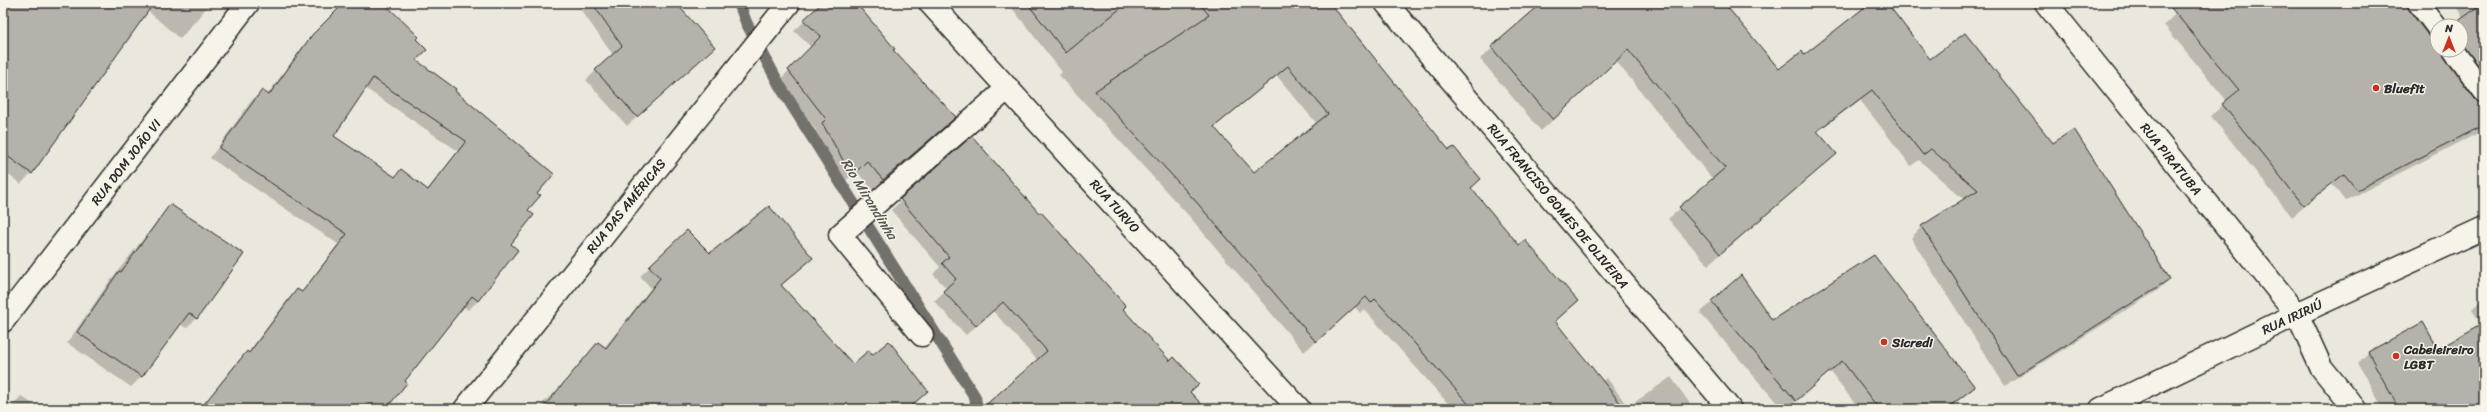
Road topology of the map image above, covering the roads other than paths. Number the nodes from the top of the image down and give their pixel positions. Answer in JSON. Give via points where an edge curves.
{"nodes":[{"id":1,"x":248,"y":3,"type":"edge"},
{"id":2,"x":789,"y":3,"type":"edge"},
{"id":3,"x":930,"y":3,"type":"edge"},
{"id":4,"x":1386,"y":3,"type":"edge"},
{"id":5,"x":2046,"y":3,"type":"edge"},
{"id":6,"x":2418,"y":3,"type":"edge"},
{"id":7,"x":2429,"y":18,"type":"edge"},
{"id":8,"x":2459,"y":58,"type":"edge"},
{"id":9,"x":1008,"y":88,"type":"junction"},
{"id":10,"x":2484,"y":92,"type":"edge"},
{"id":11,"x":2484,"y":228,"type":"edge"},
{"id":12,"x":2297,"y":314,"type":"junction"},
{"id":13,"x":3,"y":321,"type":"edge"},
{"id":14,"x":922,"y":335,"type":"dead end"},
{"id":15,"x":464,"y":409,"type":"edge"},
{"id":16,"x":1299,"y":409,"type":"edge"},
{"id":17,"x":1730,"y":409,"type":"edge"},
{"id":18,"x":2101,"y":409,"type":"edge"},
{"id":19,"x":2355,"y":409,"type":"edge"}],
"edges":[{"from":1,"to":13,"type":"street","name":"RUA DOM JOÃO VI"},
{"from":2,"to":15,"type":"street","name":"RUA DAS AMÉRICAS"},
{"from":3,"to":9,"type":"street","name":"RUA TURVO"},
{"from":4,"to":17,"type":"street","name":"RUA FRANCISO GOMES DE OLIVEIRA"},
{"from":5,"to":12,"type":"street","name":"RUA PIRATUBA"},
{"from":6,"to":7,"type":"lane"},
{"from":8,"to":10,"type":"lane"},
{"from":9,"to":14,"type":"street","via":[[840,235]]},
{"from":9,"to":16,"type":"street","name":"RUA TURVO"},
{"from":11,"to":12,"type":"street","name":"RUA IRIRIÚ"},
{"from":12,"to":18,"type":"street","name":"RUA IRIRIÚ"},
{"from":12,"to":19,"type":"street","name":"RUA PIRATUBA","via":[[2322,367]]}]}
